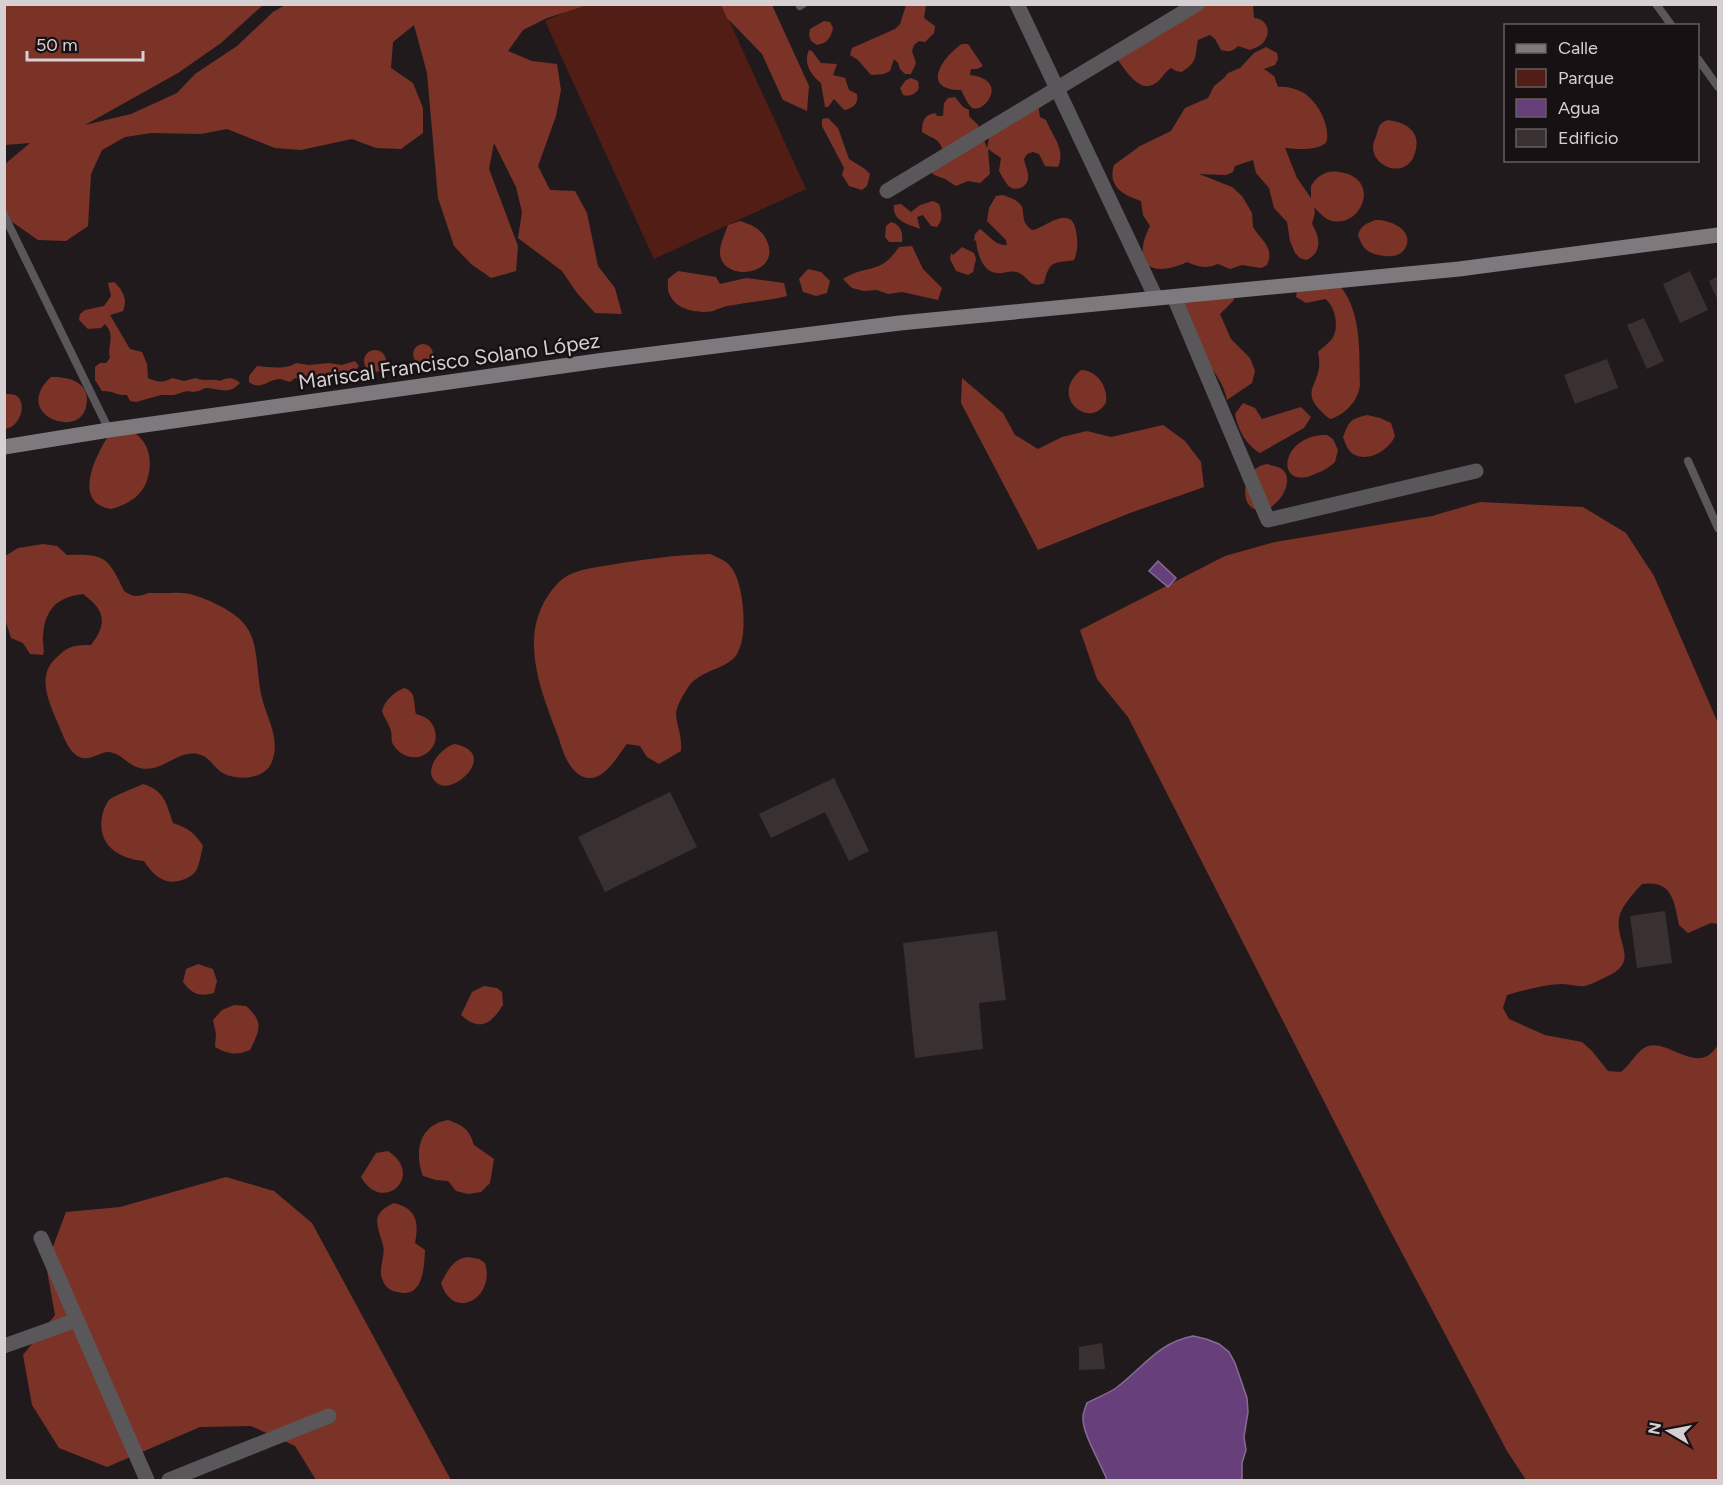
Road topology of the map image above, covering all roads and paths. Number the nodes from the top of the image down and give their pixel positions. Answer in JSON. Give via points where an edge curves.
{"nodes":[{"id":1,"x":1017,"y":4,"type":"edge"},
{"id":2,"x":1197,"y":4,"type":"edge"},
{"id":3,"x":1656,"y":4,"type":"edge"},
{"id":4,"x":1671,"y":24,"type":"edge"},
{"id":5,"x":1699,"y":60,"type":"edge"},
{"id":6,"x":1719,"y":87,"type":"edge"},
{"id":7,"x":1056,"y":90,"type":"junction"},
{"id":8,"x":887,"y":191,"type":"dead end"},
{"id":9,"x":4,"y":215,"type":"edge"},
{"id":10,"x":1719,"y":235,"type":"edge"},
{"id":11,"x":1174,"y":297,"type":"junction"},
{"id":12,"x":1156,"y":298,"type":"junction"},
{"id":13,"x":109,"y":430,"type":"junction"},
{"id":14,"x":4,"y":447,"type":"edge"},
{"id":15,"x":1688,"y":461,"type":"dead end"},
{"id":16,"x":1476,"y":471,"type":"dead end"},
{"id":17,"x":1719,"y":528,"type":"edge"},
{"id":18,"x":41,"y":1238,"type":"dead end"},
{"id":19,"x":77,"y":1320,"type":"junction"},
{"id":20,"x":4,"y":1346,"type":"edge"},
{"id":21,"x":329,"y":1416,"type":"dead end"},
{"id":22,"x":147,"y":1480,"type":"edge"},
{"id":23,"x":169,"y":1480,"type":"edge"}],
"edges":[{"from":1,"to":7,"type":"street"},
{"from":2,"to":7,"type":"street"},
{"from":3,"to":4,"type":"lane"},
{"from":5,"to":6,"type":"lane"},
{"from":7,"to":8,"type":"street"},
{"from":7,"to":12,"type":"street"},
{"from":9,"to":13,"type":"lane"},
{"from":10,"to":11,"type":"street","name":"Mariscal Francisco Solano López","via":[[1459,269]]},
{"from":11,"to":12,"type":"street","name":"Mariscal Francisco Solano López"},
{"from":11,"to":16,"type":"street","via":[[1268,520]]},
{"from":12,"to":13,"type":"street","name":"Mariscal Francisco Solano López","via":[[900,323],[605,360]]},
{"from":13,"to":14,"type":"street","name":"Mariscal Francisco Solano López"},
{"from":15,"to":17,"type":"lane"},
{"from":18,"to":19,"type":"street"},
{"from":19,"to":20,"type":"street"},
{"from":19,"to":22,"type":"street"},
{"from":21,"to":23,"type":"street"}]}
